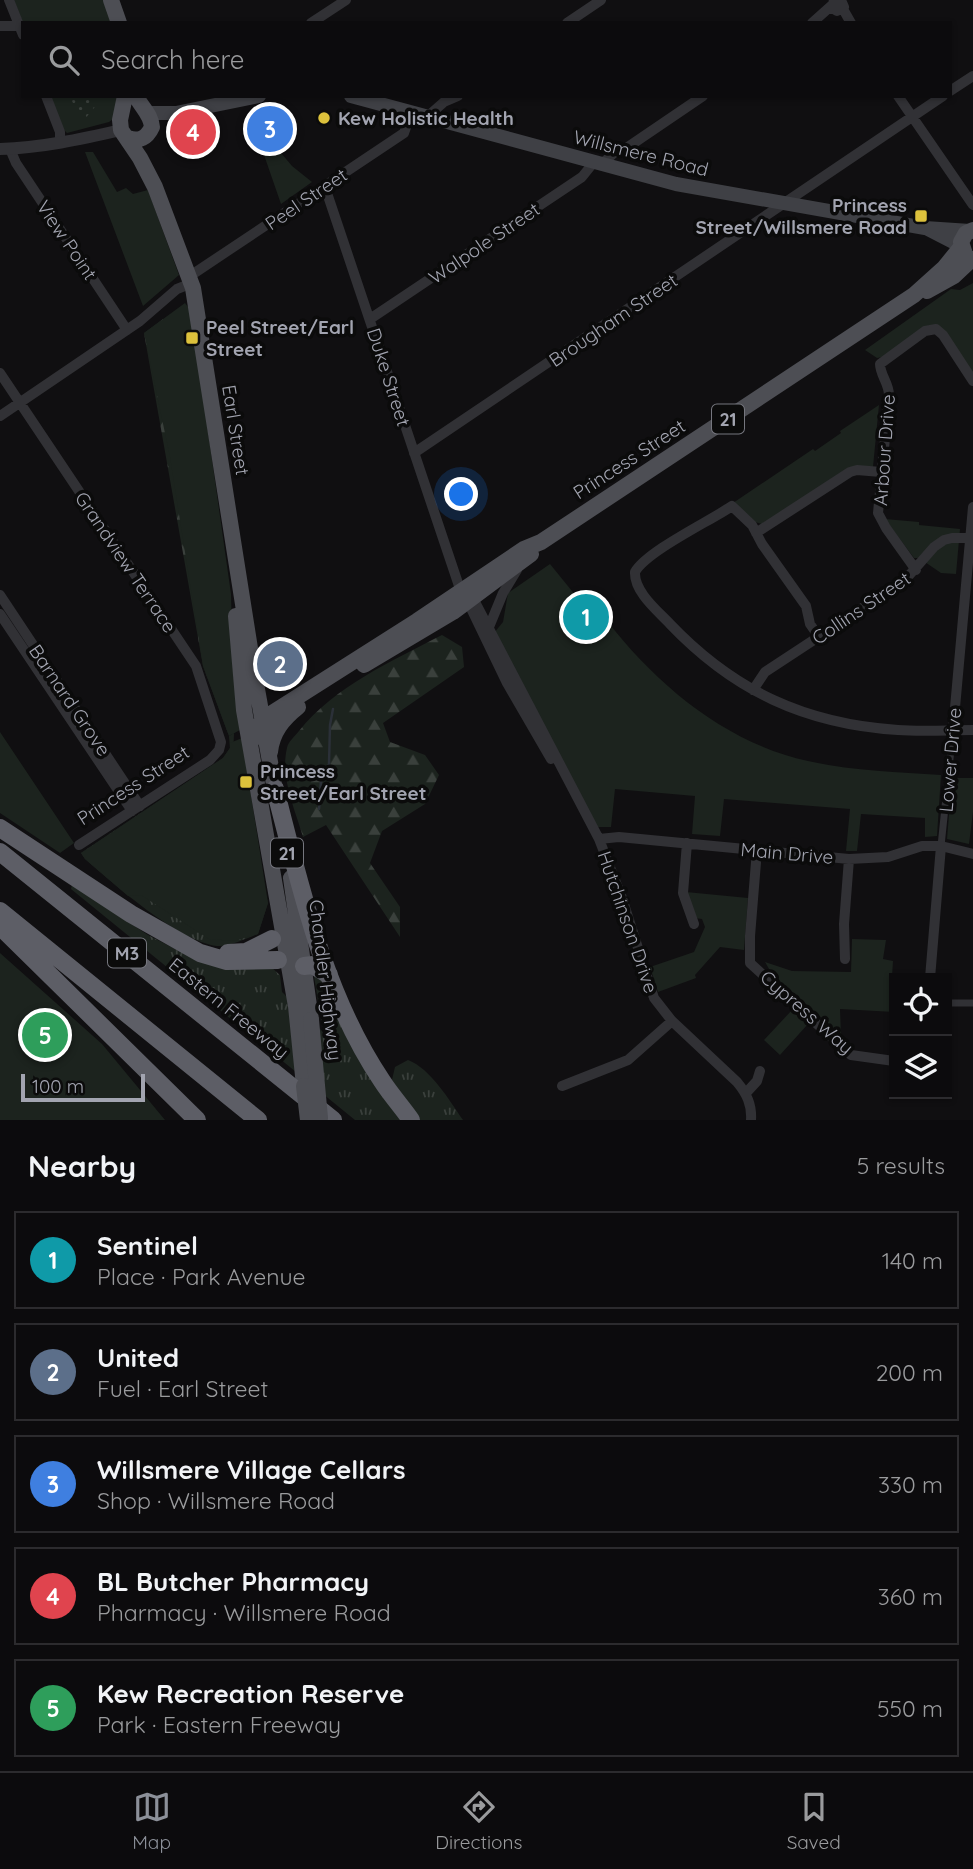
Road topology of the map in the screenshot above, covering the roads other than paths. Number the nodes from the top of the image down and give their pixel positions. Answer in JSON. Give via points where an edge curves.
{"nodes":[{"id":1,"x":9,"y":0,"type":"edge"},
{"id":2,"x":111,"y":0,"type":"edge"},
{"id":3,"x":346,"y":0,"type":"edge"},
{"id":4,"x":601,"y":0,"type":"edge"},
{"id":5,"x":838,"y":5,"type":"edge"},
{"id":6,"x":118,"y":21,"type":"edge"},
{"id":7,"x":315,"y":21,"type":"edge"},
{"id":8,"x":570,"y":21,"type":"edge"},
{"id":9,"x":814,"y":21,"type":"edge"},
{"id":10,"x":848,"y":21,"type":"edge"},
{"id":11,"x":0,"y":26,"type":"edge"},
{"id":12,"x":21,"y":30,"type":"edge"},
{"id":13,"x":973,"y":76,"type":"edge"},
{"id":14,"x":952,"y":90,"type":"edge"},
{"id":15,"x":47,"y":98,"type":"edge"},
{"id":16,"x":125,"y":98,"type":"edge"},
{"id":17,"x":252,"y":98,"type":"edge"},
{"id":18,"x":358,"y":98,"type":"edge"},
{"id":19,"x":454,"y":98,"type":"edge"},
{"id":20,"x":456,"y":98,"type":"edge"},
{"id":21,"x":700,"y":98,"type":"edge"},
{"id":22,"x":899,"y":98,"type":"edge"},
{"id":23,"x":940,"y":98,"type":"edge"},
{"id":24,"x":224,"y":99,"type":"edge"},
{"id":25,"x":411,"y":113,"type":"junction"},
{"id":26,"x":145,"y":115,"type":"edge"},
{"id":27,"x":427,"y":117,"type":"junction"},
{"id":28,"x":913,"y":118,"type":"junction"},
{"id":29,"x":442,"y":121,"type":"junction"},
{"id":30,"x":124,"y":128,"type":"junction"},
{"id":31,"x":61,"y":142,"type":"junction"},
{"id":32,"x":5,"y":149,"type":"edge"},
{"id":33,"x":625,"y":149,"type":"junction"},
{"id":34,"x":598,"y":163,"type":"junction"},
{"id":35,"x":621,"y":170,"type":"junction"},
{"id":36,"x":155,"y":187,"type":"junction"},
{"id":37,"x":325,"y":187,"type":"junction"},
{"id":38,"x":812,"y":187,"type":"junction"},
{"id":39,"x":782,"y":203,"type":"junction"},
{"id":40,"x":802,"y":206,"type":"junction"},
{"id":41,"x":972,"y":206,"type":"edge"},
{"id":42,"x":925,"y":228,"type":"junction"},
{"id":43,"x":972,"y":231,"type":"edge"},
{"id":44,"x":969,"y":255,"type":"edge"},
{"id":45,"x":191,"y":280,"type":"junction"},
{"id":46,"x":370,"y":319,"type":"junction"},
{"id":47,"x":127,"y":330,"type":"junction"},
{"id":48,"x":0,"y":373,"type":"edge"},
{"id":49,"x":973,"y":380,"type":"edge"},
{"id":50,"x":20,"y":402,"type":"junction"},
{"id":51,"x":0,"y":416,"type":"edge"},
{"id":52,"x":414,"y":453,"type":"junction"},
{"id":53,"x":881,"y":472,"type":"junction"},
{"id":54,"x":973,"y":507,"type":"edge"},
{"id":55,"x":229,"y":520,"type":"junction"},
{"id":56,"x":756,"y":533,"type":"junction"},
{"id":57,"x":972,"y":538,"type":"edge"},
{"id":58,"x":541,"y":542,"type":"junction"},
{"id":59,"x":527,"y":559,"type":"junction"},
{"id":60,"x":916,"y":570,"type":"junction"},
{"id":61,"x":0,"y":595,"type":"edge"},
{"id":62,"x":467,"y":595,"type":"junction"},
{"id":63,"x":453,"y":612,"type":"junction"},
{"id":64,"x":0,"y":614,"type":"edge"},
{"id":65,"x":487,"y":631,"type":"junction"},
{"id":66,"x":819,"y":637,"type":"junction"},
{"id":67,"x":753,"y":690,"type":"junction"},
{"id":68,"x":263,"y":721,"type":"junction"},
{"id":69,"x":953,"y":730,"type":"junction"},
{"id":70,"x":973,"y":730,"type":"edge"},
{"id":71,"x":250,"y":744,"type":"junction"},
{"id":72,"x":270,"y":758,"type":"junction"},
{"id":73,"x":210,"y":760,"type":"joint"},
{"id":74,"x":275,"y":789,"type":"junction"},
{"id":75,"x":136,"y":808,"type":"junction"},
{"id":76,"x":0,"y":828,"type":"edge"},
{"id":77,"x":599,"y":839,"type":"junction"},
{"id":78,"x":687,"y":843,"type":"junction"},
{"id":79,"x":79,"y":845,"type":"dead end"},
{"id":80,"x":941,"y":846,"type":"junction"},
{"id":81,"x":757,"y":850,"type":"junction"},
{"id":82,"x":0,"y":852,"type":"edge"},
{"id":83,"x":973,"y":855,"type":"edge"},
{"id":84,"x":849,"y":859,"type":"junction"},
{"id":85,"x":0,"y":911,"type":"edge"},
{"id":86,"x":694,"y":924,"type":"dead end"},
{"id":87,"x":0,"y":926,"type":"edge"},
{"id":88,"x":277,"y":934,"type":"junction"},
{"id":89,"x":184,"y":944,"type":"junction"},
{"id":90,"x":845,"y":959,"type":"dead end"},
{"id":91,"x":290,"y":963,"type":"junction"},
{"id":92,"x":930,"y":973,"type":"edge"},
{"id":93,"x":329,"y":975,"type":"junction"},
{"id":94,"x":952,"y":1003,"type":"edge"},
{"id":95,"x":973,"y":1003,"type":"edge"},
{"id":96,"x":672,"y":1021,"type":"junction"},
{"id":97,"x":889,"y":1060,"type":"edge"},
{"id":98,"x":760,"y":1071,"type":"dead end"},
{"id":99,"x":562,"y":1086,"type":"dead end"},
{"id":100,"x":746,"y":1094,"type":"junction"},
{"id":101,"x":197,"y":1120,"type":"edge"},
{"id":102,"x":258,"y":1120,"type":"edge"},
{"id":103,"x":308,"y":1120,"type":"edge"},
{"id":104,"x":321,"y":1120,"type":"edge"},
{"id":105,"x":333,"y":1120,"type":"edge"},
{"id":106,"x":411,"y":1120,"type":"edge"},
{"id":107,"x":751,"y":1120,"type":"edge"}],
"edges":[{"from":1,"to":12,"type":"street"},
{"from":2,"to":6,"type":"main road"},
{"from":3,"to":7,"type":"street"},
{"from":4,"to":8,"type":"street"},
{"from":5,"to":9,"type":"street"},
{"from":5,"to":10,"type":"street"},
{"from":11,"to":12,"type":"street"},
{"from":13,"to":14,"type":"street"},
{"from":15,"to":31,"type":"street"},
{"from":16,"to":30,"type":"main road"},
{"from":17,"to":26,"type":"main road","via":[[172,118]]},
{"from":18,"to":25,"type":"main road","name":"Willsmere Road"},
{"from":19,"to":27,"type":"street"},
{"from":20,"to":29,"type":"street"},
{"from":21,"to":33,"type":"street","name":"Walpole Street"},
{"from":22,"to":28,"type":"street"},
{"from":23,"to":28,"type":"street","name":"Brougham Street"},
{"from":24,"to":26,"type":"main road","via":[[176,113]]},
{"from":25,"to":27,"type":"main road","name":"Willsmere Road"},
{"from":25,"to":37,"type":"street","name":"Peel Street","via":[[404,133]]},
{"from":26,"to":30,"type":"main road","via":[[131,110]]},
{"from":26,"to":30,"type":"main road","via":[[139,139]]},
{"from":26,"to":36,"type":"main road","name":"Earl Street"},
{"from":27,"to":29,"type":"main road","name":"Willsmere Road"},
{"from":28,"to":38,"type":"street","name":"Brougham Street"},
{"from":28,"to":41,"type":"street"},
{"from":29,"to":34,"type":"main road","name":"Willsmere Road"},
{"from":30,"to":31,"type":"street"},
{"from":30,"to":36,"type":"main road","name":"Earl Street"},
{"from":31,"to":32,"type":"street"},
{"from":32,"to":47,"type":"street","name":"View Point"},
{"from":33,"to":34,"type":"street","name":"Walpole Street"},
{"from":33,"to":35,"type":"street"},
{"from":34,"to":35,"type":"main road","name":"Willsmere Road"},
{"from":34,"to":46,"type":"street","name":"Walpole Street"},
{"from":35,"to":39,"type":"main road","name":"Willsmere Road"},
{"from":36,"to":45,"type":"main road","name":"Earl Street"},
{"from":37,"to":45,"type":"street","name":"Peel Street"},
{"from":37,"to":46,"type":"street","name":"Duke Street"},
{"from":38,"to":39,"type":"street","name":"Brougham Street"},
{"from":38,"to":40,"type":"street","name":"Brougham Street"},
{"from":39,"to":40,"type":"main road","name":"Willsmere Road"},
{"from":39,"to":52,"type":"street","name":"Brougham Street"},
{"from":40,"to":42,"type":"main road","name":"Willsmere Road"},
{"from":42,"to":43,"type":"main road","name":"Willsmere Road"},
{"from":42,"to":44,"type":"main road","name":"Willsmere Road"},
{"from":43,"to":44,"type":"main road","number":"21","via":[[963,237]]},
{"from":44,"to":58,"type":"main road","name":"Princess Street","number":"21"},
{"from":45,"to":47,"type":"street","name":"Peel Street"},
{"from":45,"to":55,"type":"main road","name":"Earl Street"},
{"from":46,"to":52,"type":"street","name":"Duke Street"},
{"from":47,"to":50,"type":"street","name":"Peel Street"},
{"from":48,"to":50,"type":"street","name":"Grandview Terrace"},
{"from":49,"to":53,"type":"street","name":"Arbour Drive","via":[[936,329],[925,331],[880,364],[889,391]]},
{"from":50,"to":51,"type":"street","name":"Peel Street"},
{"from":50,"to":73,"type":"street","name":"Grandview Terrace","via":[[196,666],[221,742]]},
{"from":52,"to":62,"type":"street","name":"Duke Street","via":[[456,582]]},
{"from":53,"to":56,"type":"street","via":[[850,472]]},
{"from":53,"to":60,"type":"street","name":"Arbour Drive","via":[[881,520]]},
{"from":54,"to":57,"type":"street","name":"Lower Drive"},
{"from":55,"to":68,"type":"main road","name":"Earl Street"},
{"from":55,"to":71,"type":"main road","name":"Earl Street","via":[[239,672]]},
{"from":56,"to":66,"type":"street","via":[[806,606]]},
{"from":56,"to":67,"type":"street","via":[[732,506],[703,521],[635,572],[640,589],[683,636],[715,666]]},
{"from":57,"to":60,"type":"street","name":"Collins Street","via":[[944,540]]},
{"from":57,"to":69,"type":"street","name":"Lower Drive"},
{"from":58,"to":59,"type":"main road","name":"Princess Street","number":"21"},
{"from":58,"to":62,"type":"main road","name":"Princess Street","number":"21","via":[[524,549]]},
{"from":59,"to":62,"type":"main road","name":"Princess Street","number":"21"},
{"from":59,"to":65,"type":"street","via":[[512,576]]},
{"from":60,"to":66,"type":"street","name":"Collins Street"},
{"from":61,"to":75,"type":"street","name":"Barnard Grove"},
{"from":62,"to":63,"type":"main road","name":"Princess Street","number":"21"},
{"from":62,"to":65,"type":"street","name":"Hutchinson Drive"},
{"from":62,"to":68,"type":"main road","name":"Princess Street","number":"21"},
{"from":63,"to":65,"type":"street","name":"Hutchinson Drive"},
{"from":63,"to":72,"type":"main road","name":"Princess Street","number":"21","via":[[300,705],[276,730]]},
{"from":64,"to":75,"type":"street","name":"Barnard Grove"},
{"from":65,"to":77,"type":"street","name":"Hutchinson Drive","via":[[526,718]]},
{"from":66,"to":67,"type":"street","name":"Collins Street","via":[[765,672]]},
{"from":67,"to":69,"type":"street","via":[[797,711],[835,721],[896,730]]},
{"from":68,"to":71,"type":"main road","name":"Princess Street","number":"21"},
{"from":68,"to":72,"type":"main road","name":"Chandler Highway"},
{"from":69,"to":70,"type":"street"},
{"from":69,"to":80,"type":"street","name":"Lower Drive"},
{"from":71,"to":88,"type":"main road","name":"Chandler Highway","number":"21"},
{"from":72,"to":74,"type":"main road","name":"Chandler Highway","number":"21"},
{"from":73,"to":75,"type":"street","name":"Princess Street"},
{"from":74,"to":91,"type":"main road","name":"Chandler Highway","number":"21","via":[[298,916]]},
{"from":74,"to":93,"type":"highway"},
{"from":75,"to":79,"type":"street","name":"Princess Street"},
{"from":76,"to":89,"type":"highway"},
{"from":77,"to":78,"type":"street","name":"Main Drive"},
{"from":77,"to":96,"type":"street","name":"Hutchinson Drive","via":[[654,998]]},
{"from":78,"to":81,"type":"street","name":"Main Drive"},
{"from":78,"to":86,"type":"street","via":[[683,893]]},
{"from":80,"to":83,"type":"street","name":"Main Drive"},
{"from":80,"to":84,"type":"street","name":"Main Drive"},
{"from":80,"to":92,"type":"street"},
{"from":81,"to":84,"type":"street","name":"Main Drive"},
{"from":81,"to":97,"type":"street","name":"Cypress Way","via":[[750,963],[851,1055]]},
{"from":82,"to":105,"type":"highway","name":"Eastern Freeway","number":"M3"},
{"from":84,"to":90,"type":"street"},
{"from":85,"to":102,"type":"highway","number":"M3"},
{"from":87,"to":101,"type":"highway"},
{"from":88,"to":89,"type":"highway","via":[[246,952],[206,951]]},
{"from":88,"to":91,"type":"main road","name":"Chandler Highway","number":"21"},
{"from":89,"to":91,"type":"highway","via":[[227,961]]},
{"from":91,"to":93,"type":"highway","via":[[313,964]]},
{"from":91,"to":103,"type":"main road","name":"Chandler Highway","number":"21","bridge":true},
{"from":91,"to":104,"type":"main road","name":"Chandler Highway","number":"21","bridge":true,"via":[[310,1020]]},
{"from":93,"to":106,"type":"highway","via":[[365,1052]]},
{"from":94,"to":95,"type":"street"},
{"from":96,"to":99,"type":"street","via":[[628,1060]]},
{"from":96,"to":100,"type":"street","name":"Hutchinson Drive"},
{"from":98,"to":100,"type":"street"},
{"from":100,"to":107,"type":"street"}]}
